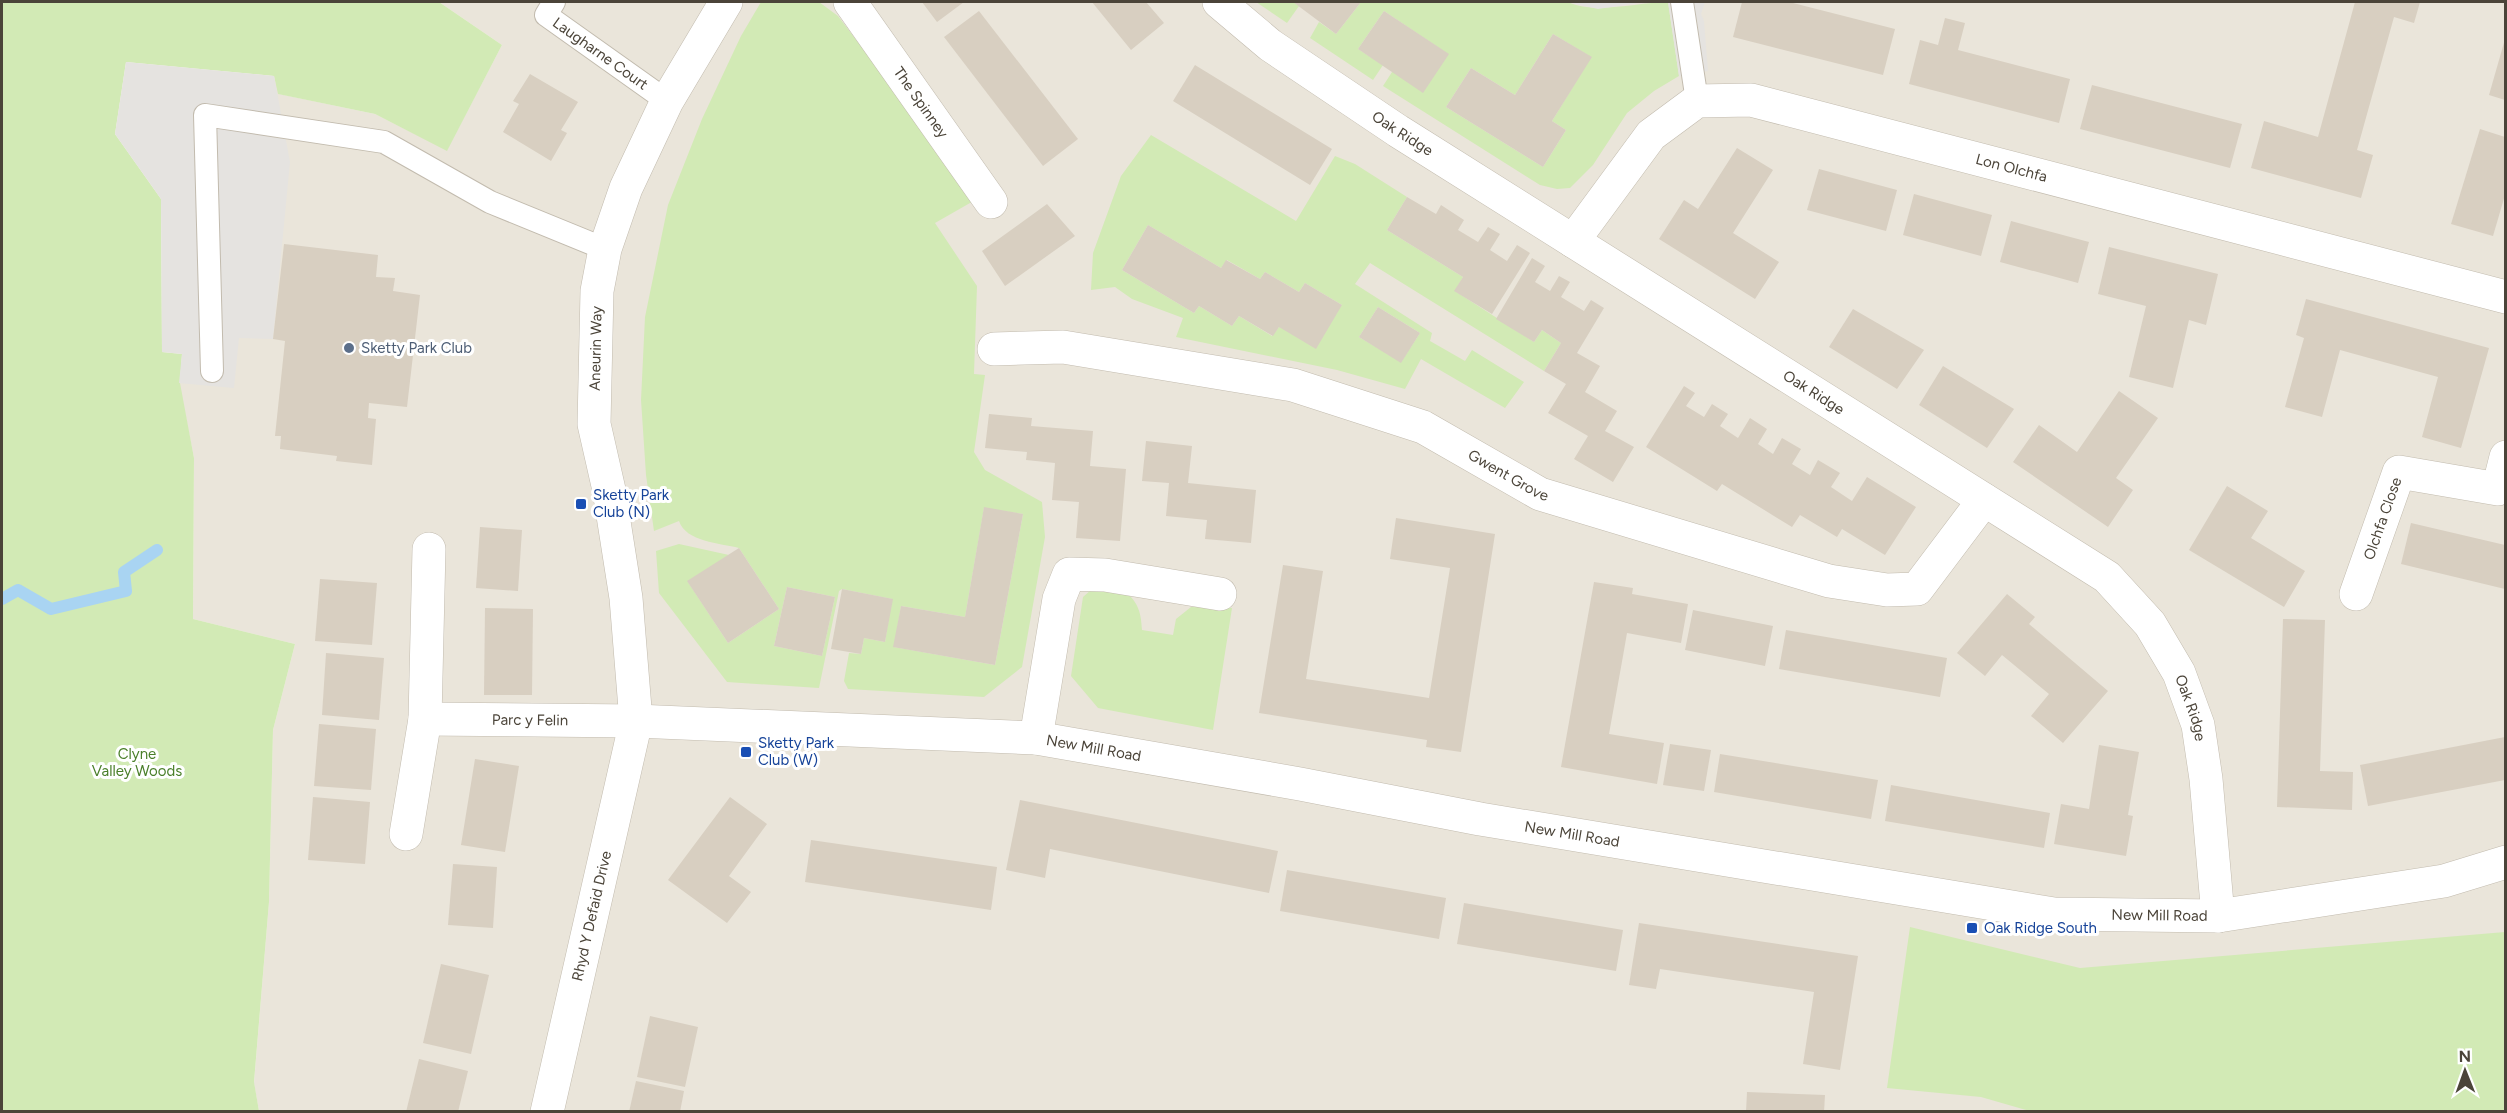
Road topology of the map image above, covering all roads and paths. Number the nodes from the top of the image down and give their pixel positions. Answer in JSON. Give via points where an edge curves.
{"nodes":[{"id":1,"x":554,"y":2,"type":"edge"},
{"id":2,"x":726,"y":2,"type":"edge"},
{"id":3,"x":850,"y":2,"type":"edge"},
{"id":4,"x":1220,"y":2,"type":"edge"},
{"id":5,"x":1682,"y":2,"type":"edge"},
{"id":6,"x":667,"y":101,"type":"junction"},
{"id":7,"x":1697,"y":101,"type":"junction"},
{"id":8,"x":991,"y":202,"type":"dead end"},
{"id":9,"x":1573,"y":242,"type":"junction"},
{"id":10,"x":605,"y":249,"type":"junction"},
{"id":11,"x":2505,"y":297,"type":"edge"},
{"id":12,"x":994,"y":349,"type":"dead end"},
{"id":13,"x":212,"y":370,"type":"dead end"},
{"id":14,"x":2505,"y":457,"type":"edge"},
{"id":15,"x":2501,"y":491,"type":"edge"},
{"id":16,"x":1984,"y":500,"type":"junction"},
{"id":17,"x":429,"y":549,"type":"dead end"},
{"id":18,"x":1220,"y":594,"type":"dead end"},
{"id":19,"x":2356,"y":594,"type":"dead end"},
{"id":20,"x":425,"y":719,"type":"junction"},
{"id":21,"x":636,"y":722,"type":"junction"},
{"id":22,"x":1036,"y":738,"type":"junction"},
{"id":23,"x":406,"y":834,"type":"dead end"},
{"id":24,"x":2505,"y":862,"type":"edge"},
{"id":25,"x":2218,"y":916,"type":"junction"},
{"id":26,"x":547,"y":1112,"type":"edge"}],
"edges":[{"from":1,"to":6,"type":"lane","name":"Laugharne Court","via":[[546,15]]},
{"from":2,"to":6,"type":"street","name":"Aneurin Way"},
{"from":3,"to":8,"type":"street","name":"The Spinney"},
{"from":4,"to":9,"type":"street","name":"Oak Ridge","via":[[1270,45]]},
{"from":5,"to":7,"type":"lane"},
{"from":6,"to":10,"type":"street","name":"Aneurin Way","via":[[626,188]]},
{"from":7,"to":9,"type":"street","via":[[1651,135]]},
{"from":7,"to":11,"type":"street","name":"Lon Olchfa","via":[[1751,100]]},
{"from":9,"to":16,"type":"street","name":"Oak Ridge"},
{"from":10,"to":13,"type":"lane","via":[[490,202],[384,142],[205,115]]},
{"from":10,"to":21,"type":"street","name":"Aneurin Way","via":[[597,291],[594,424],[626,598]]},
{"from":12,"to":16,"type":"street","name":"Gwent Grove","via":[[1064,347],[1293,385],[1423,428],[1540,494],[1852,585],[1917,589]]},
{"from":14,"to":15,"type":"street","name":"Olchfa Close"},
{"from":15,"to":19,"type":"street","name":"Olchfa Close","via":[[2399,472]]},
{"from":16,"to":25,"type":"street","name":"Oak Ridge","via":[[2107,578],[2150,624],[2179,673],[2198,725]]},
{"from":17,"to":20,"type":"street"},
{"from":18,"to":22,"type":"street","via":[[1105,575],[1070,574],[1059,599]]},
{"from":20,"to":21,"type":"street","name":"Parc y Felin"},
{"from":20,"to":23,"type":"street"},
{"from":21,"to":22,"type":"street","name":"New Mill Road"},
{"from":21,"to":26,"type":"street","name":"Rhyd Y Defaid Drive"},
{"from":22,"to":25,"type":"street","name":"New Mill Road","via":[[1480,819],[2054,914]]},
{"from":24,"to":25,"type":"street","name":"New Mill Road","via":[[2444,881]]}]}
